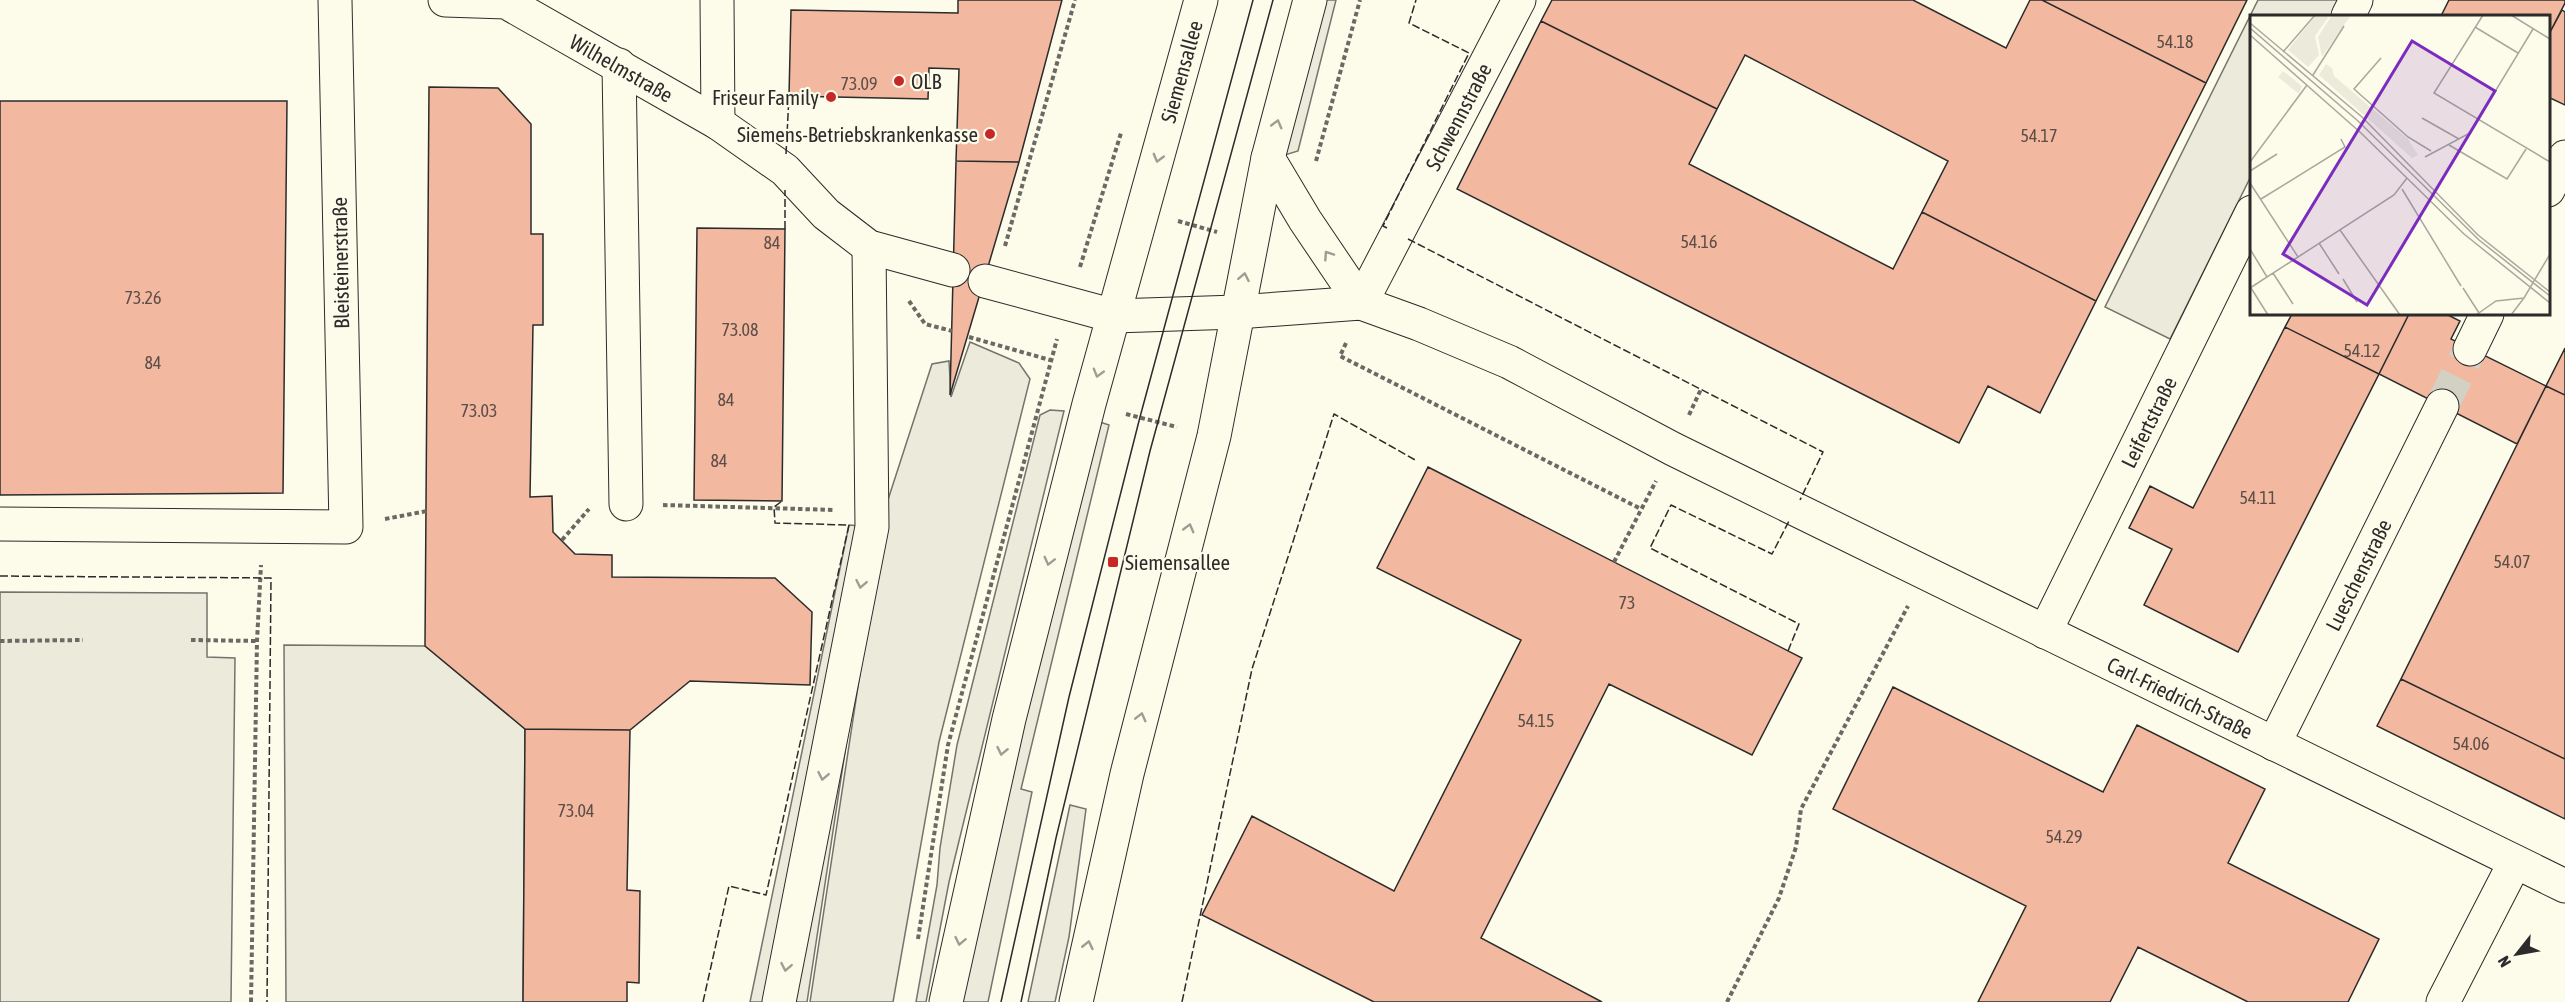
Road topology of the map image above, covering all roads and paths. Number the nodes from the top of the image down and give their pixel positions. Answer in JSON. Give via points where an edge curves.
{"nodes":[{"id":1,"x":335,"y":0,"type":"edge"},
{"id":2,"x":445,"y":0,"type":"edge"},
{"id":3,"x":717,"y":0,"type":"edge"},
{"id":4,"x":1075,"y":0,"type":"edge"},
{"id":5,"x":1201,"y":0,"type":"edge"},
{"id":6,"x":1310,"y":0,"type":"edge"},
{"id":7,"x":1360,"y":0,"type":"edge"},
{"id":8,"x":1519,"y":0,"type":"edge"},
{"id":9,"x":2356,"y":0,"type":"edge"},
{"id":10,"x":2348,"y":15,"type":"edge"},
{"id":11,"x":619,"y":65,"type":"junction"},
{"id":12,"x":1125,"y":122,"type":"dead end"},
{"id":13,"x":718,"y":123,"type":"junction"},
{"id":14,"x":2565,"y":157,"type":"edge"},
{"id":15,"x":1268,"y":158,"type":"junction"},
{"id":16,"x":1314,"y":167,"type":"dead end"},
{"id":17,"x":2550,"y":186,"type":"edge"},
{"id":18,"x":1143,"y":212,"type":"junction"},
{"id":19,"x":2250,"y":216,"type":"edge"},
{"id":20,"x":1251,"y":242,"type":"junction"},
{"id":21,"x":869,"y":247,"type":"junction"},
{"id":22,"x":953,"y":270,"type":"dead end"},
{"id":23,"x":990,"y":283,"type":"joint"},
{"id":24,"x":1361,"y":303,"type":"junction"},
{"id":25,"x":1067,"y":304,"type":"junction"},
{"id":26,"x":1238,"y":312,"type":"junction"},
{"id":27,"x":2487,"y":315,"type":"edge"},
{"id":28,"x":1114,"y":316,"type":"junction"},
{"id":29,"x":969,"y":337,"type":"dead end"},
{"id":30,"x":2470,"y":349,"type":"tunnel mouth"},
{"id":31,"x":1050,"y":360,"type":"junction"},
{"id":32,"x":1042,"y":390,"type":"junction"},
{"id":33,"x":1089,"y":404,"type":"junction"},
{"id":34,"x":2442,"y":406,"type":"tunnel mouth"},
{"id":35,"x":1214,"y":436,"type":"junction"},
{"id":36,"x":626,"y":504,"type":"dead end"},
{"id":37,"x":774,"y":507,"type":"dead end"},
{"id":38,"x":1641,"y":509,"type":"dead end"},
{"id":39,"x":872,"y":519,"type":"junction"},
{"id":40,"x":0,"y":524,"type":"edge"},
{"id":41,"x":1925,"y":573,"type":"junction"},
{"id":42,"x":261,"y":578,"type":"dead end"},
{"id":43,"x":2045,"y":632,"type":"junction"},
{"id":44,"x":0,"y":640,"type":"edge"},
{"id":45,"x":83,"y":640,"type":"dead end"},
{"id":46,"x":191,"y":640,"type":"dead end"},
{"id":47,"x":257,"y":641,"type":"junction"},
{"id":48,"x":2274,"y":744,"type":"junction"},
{"id":49,"x":2515,"y":862,"type":"junction"},
{"id":50,"x":2565,"y":886,"type":"edge"},
{"id":51,"x":918,"y":940,"type":"dead end"},
{"id":52,"x":252,"y":1002,"type":"edge"},
{"id":53,"x":779,"y":1002,"type":"edge"},
{"id":54,"x":946,"y":1002,"type":"edge"},
{"id":55,"x":1076,"y":1002,"type":"edge"},
{"id":56,"x":1727,"y":1002,"type":"edge"},
{"id":57,"x":2443,"y":1002,"type":"edge"}],
"edges":[{"from":1,"to":40,"type":"main road","name":"Bleisteinerstraße","via":[[346,527]]},
{"from":2,"to":11,"type":"main road","name":"Wilhelmstraße","via":[[506,2]]},
{"from":3,"to":13,"type":"main road"},
{"from":4,"to":23,"type":"path"},
{"from":5,"to":18,"type":"main road","name":"Siemensallee","one_way":true},
{"from":15,"to":6,"type":"main road","one_way":true},
{"from":7,"to":16,"type":"path"},
{"from":8,"to":24,"type":"main road","name":"Schwennstraße"},
{"from":9,"to":10,"type":"main road"},
{"from":11,"to":13,"type":"main road","name":"Wilhelmstraße"},
{"from":11,"to":36,"type":"main road"},
{"from":12,"to":25,"type":"path"},
{"from":13,"to":21,"type":"main road","name":"Wilhelmstraße","via":[[785,170],[826,214]]},
{"from":14,"to":17,"type":"main road"},
{"from":15,"to":20,"type":"main road"},
{"from":24,"to":15,"type":"main road","one_way":true},
{"from":18,"to":20,"type":"path"},
{"from":18,"to":28,"type":"main road","name":"Siemensallee"},
{"from":19,"to":43,"type":"main road","name":"Leifertstraße"},
{"from":26,"to":20,"type":"main road","one_way":true},
{"from":21,"to":22,"type":"main road"},
{"from":21,"to":39,"type":"main road"},
{"from":23,"to":25,"type":"main road"},
{"from":24,"to":26,"type":"main road"},
{"from":24,"to":38,"type":"path","via":[[1340,356]]},
{"from":24,"to":41,"type":"main road","name":"Carl-Friedrich-Straße","via":[[1509,362],[1673,449]]},
{"from":25,"to":28,"type":"main road"},
{"from":25,"to":31,"type":"path"},
{"from":26,"to":28,"type":"main road"},
{"from":26,"to":35,"type":"main road"},
{"from":27,"to":30,"type":"main road"},
{"from":28,"to":33,"type":"main road","name":"Siemensallee","one_way":true},
{"from":29,"to":31,"type":"path"},
{"from":31,"to":32,"type":"path"},
{"from":32,"to":33,"type":"path"},
{"from":32,"to":51,"type":"path","via":[[948,745]]},
{"from":33,"to":35,"type":"path"},
{"from":33,"to":54,"type":"main road","name":"Siemensallee","one_way":true,"via":[[1009,719]]},
{"from":34,"to":48,"type":"main road","name":"Lueschenstraße"},
{"from":55,"to":35,"type":"main road","one_way":true,"via":[[1127,774]]},
{"from":37,"to":39,"type":"path"},
{"from":39,"to":53,"type":"main road","one_way":true},
{"from":41,"to":43,"type":"main road","name":"Carl-Friedrich-Straße"},
{"from":41,"to":56,"type":"path","via":[[1801,809],[1796,847],[1779,898]]},
{"from":42,"to":47,"type":"path"},
{"from":43,"to":48,"type":"main road","name":"Carl-Friedrich-Straße"},
{"from":44,"to":45,"type":"path"},
{"from":46,"to":47,"type":"path"},
{"from":47,"to":52,"type":"path"},
{"from":48,"to":49,"type":"main road","name":"Carl-Friedrich-Straße"},
{"from":49,"to":50,"type":"main road","name":"Carl-Friedrich-Straße"},
{"from":49,"to":57,"type":"main road"}]}
